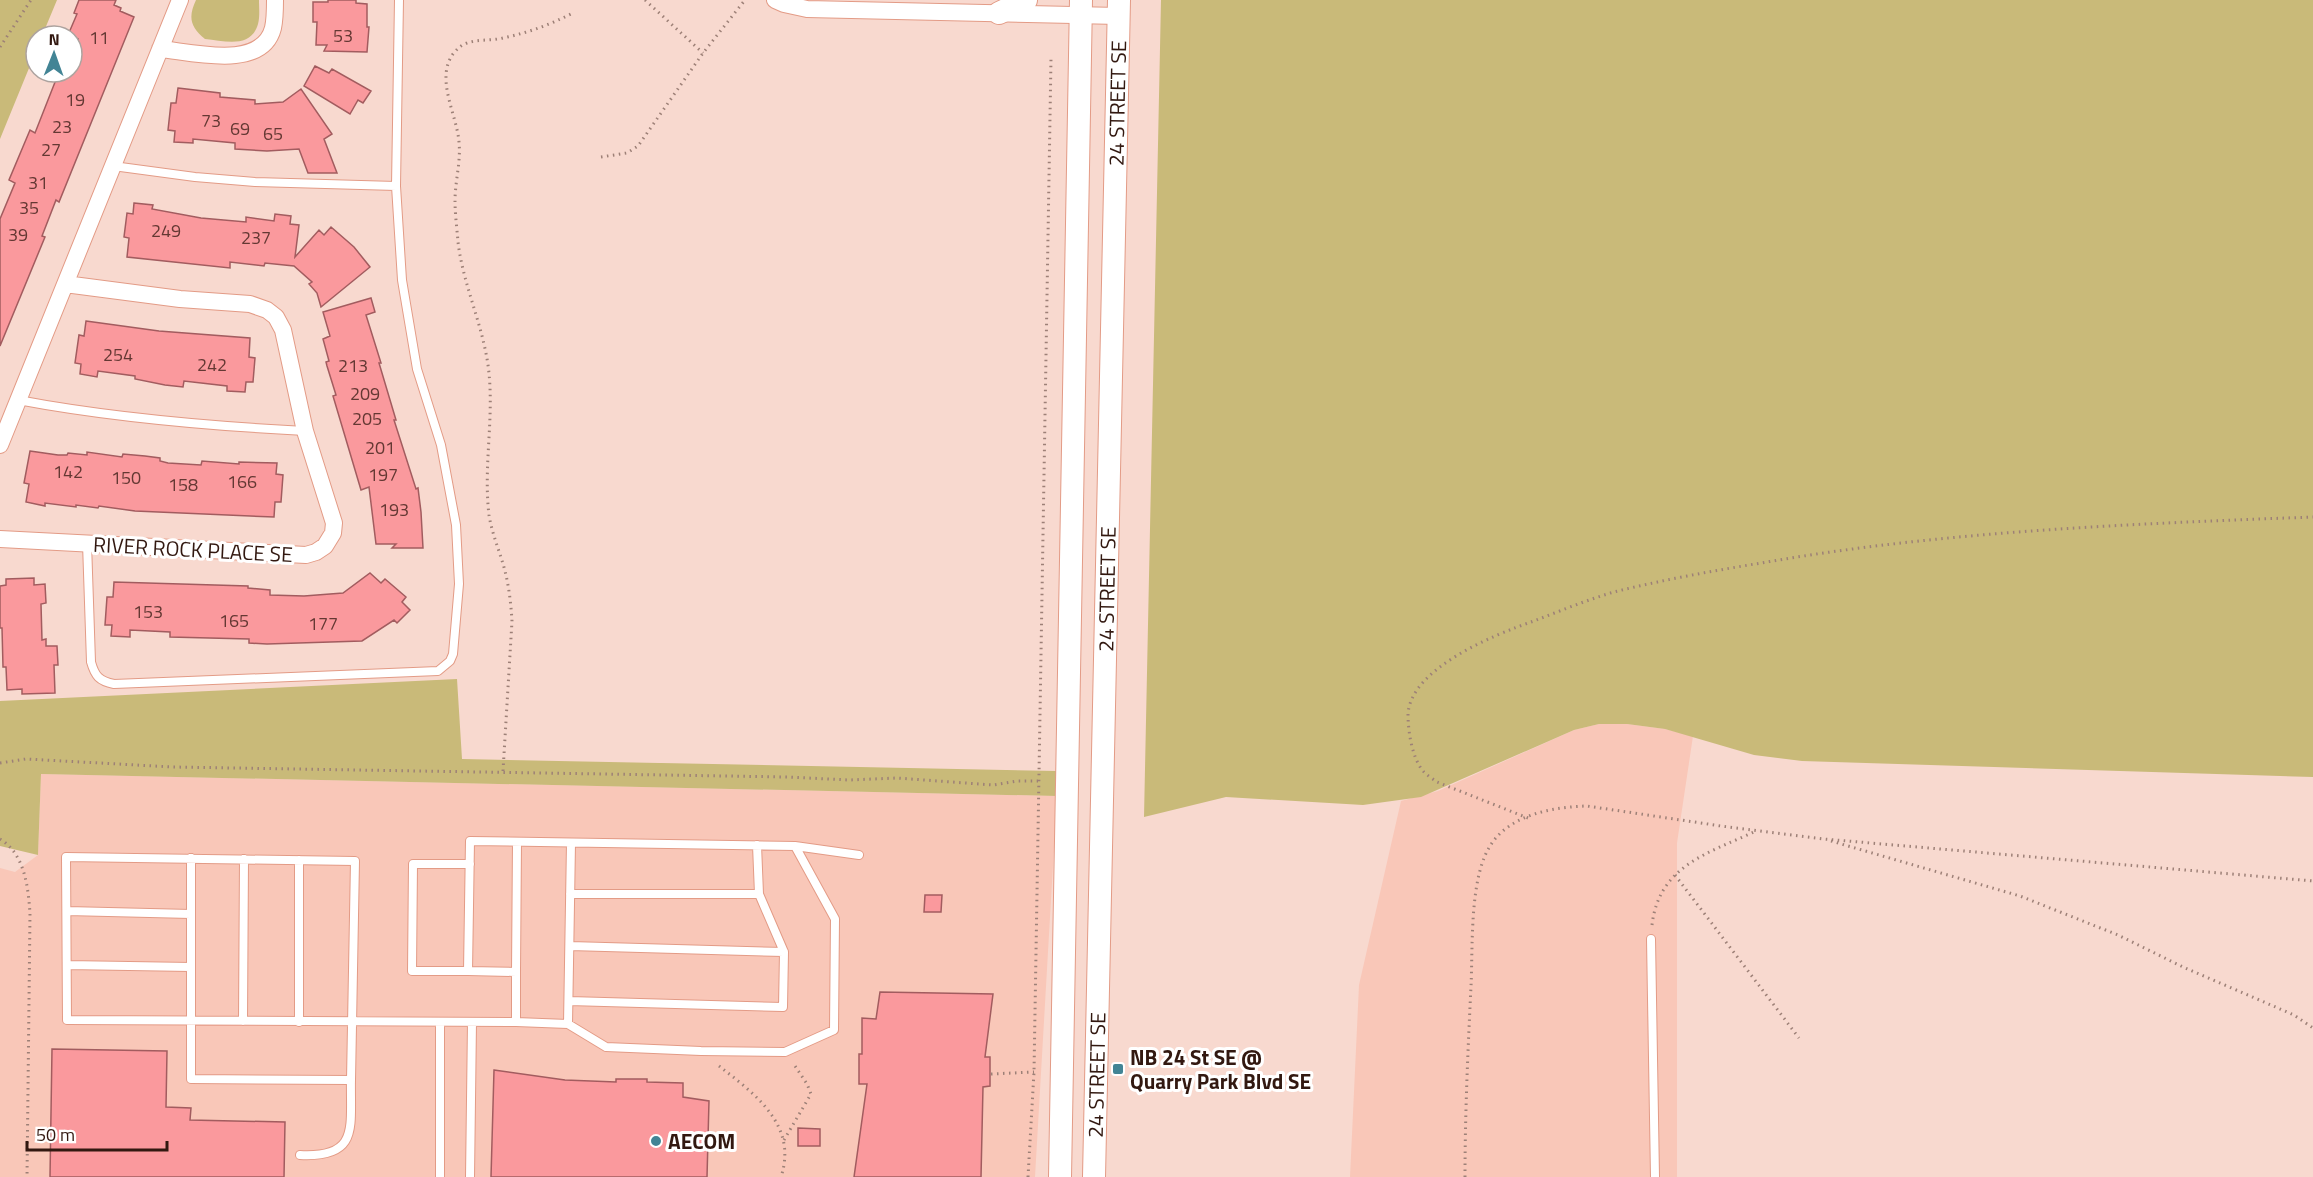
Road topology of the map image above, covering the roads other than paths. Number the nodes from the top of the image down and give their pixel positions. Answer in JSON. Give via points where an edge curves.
{"nodes":[{"id":1,"x":274,"y":0,"type":"edge"},
{"id":2,"x":399,"y":0,"type":"edge"},
{"id":3,"x":775,"y":0,"type":"edge"},
{"id":4,"x":1026,"y":0,"type":"edge"},
{"id":5,"x":176,"y":2,"type":"edge"},
{"id":6,"x":1081,"y":7,"type":"edge"},
{"id":7,"x":1119,"y":8,"type":"edge"},
{"id":8,"x":999,"y":13,"type":"junction"},
{"id":9,"x":160,"y":49,"type":"junction"},
{"id":10,"x":113,"y":166,"type":"junction"},
{"id":11,"x":396,"y":186,"type":"junction"},
{"id":12,"x":65,"y":284,"type":"junction"},
{"id":13,"x":18,"y":400,"type":"junction"},
{"id":14,"x":305,"y":431,"type":"junction"},
{"id":15,"x":0,"y":445,"type":"edge"},
{"id":16,"x":0,"y":539,"type":"edge"},
{"id":17,"x":87,"y":543,"type":"junction"},
{"id":18,"x":517,"y":842,"type":"junction"},
{"id":19,"x":571,"y":843,"type":"junction"},
{"id":20,"x":757,"y":845,"type":"junction"},
{"id":21,"x":795,"y":846,"type":"junction"},
{"id":22,"x":859,"y":855,"type":"dead end"},
{"id":23,"x":190,"y":858,"type":"junction"},
{"id":24,"x":244,"y":859,"type":"junction"},
{"id":25,"x":299,"y":860,"type":"junction"},
{"id":26,"x":470,"y":864,"type":"junction"},
{"id":27,"x":570,"y":894,"type":"junction"},
{"id":28,"x":759,"y":894,"type":"junction"},
{"id":29,"x":67,"y":911,"type":"junction"},
{"id":30,"x":191,"y":914,"type":"junction"},
{"id":31,"x":1651,"y":939,"type":"road end"},
{"id":32,"x":570,"y":946,"type":"junction"},
{"id":33,"x":784,"y":952,"type":"junction"},
{"id":34,"x":67,"y":965,"type":"junction"},
{"id":35,"x":191,"y":967,"type":"junction"},
{"id":36,"x":468,"y":971,"type":"junction"},
{"id":37,"x":516,"y":972,"type":"junction"},
{"id":38,"x":569,"y":1001,"type":"junction"},
{"id":39,"x":191,"y":1021,"type":"junction"},
{"id":40,"x":243,"y":1021,"type":"junction"},
{"id":41,"x":299,"y":1022,"type":"junction"},
{"id":42,"x":351,"y":1022,"type":"junction"},
{"id":43,"x":471,"y":1022,"type":"junction"},
{"id":44,"x":516,"y":1022,"type":"junction"},
{"id":45,"x":440,"y":1023,"type":"junction"},
{"id":46,"x":568,"y":1024,"type":"junction"},
{"id":47,"x":351,"y":1080,"type":"junction"},
{"id":48,"x":300,"y":1155,"type":"dead end"},
{"id":49,"x":440,"y":1177,"type":"edge"},
{"id":50,"x":470,"y":1177,"type":"edge"},
{"id":51,"x":1060,"y":1177,"type":"edge"},
{"id":52,"x":1094,"y":1177,"type":"edge"},
{"id":53,"x":1655,"y":1177,"type":"edge"}],
"edges":[{"from":1,"to":9,"type":"street","via":[[273,30],[249,54]]},
{"from":2,"to":11,"type":"lane"},
{"from":3,"to":8,"type":"street","via":[[807,9]]},
{"from":4,"to":8,"type":"main road"},
{"from":5,"to":9,"type":"street"},
{"from":6,"to":7,"type":"street"},
{"from":6,"to":8,"type":"street"},
{"from":6,"to":51,"type":"main road","name":"24 STREET SE"},
{"from":7,"to":52,"type":"main road","name":"24 STREET SE"},
{"from":9,"to":10,"type":"street"},
{"from":10,"to":11,"type":"lane","via":[[255,182]]},
{"from":10,"to":12,"type":"street"},
{"from":11,"to":17,"type":"lane","via":[[409,329],[441,445],[456,525],[459,584],[453,654],[447,665],[438,671],[114,684],[102,681],[95,675],[91,662]]},
{"from":12,"to":13,"type":"street"},
{"from":12,"to":14,"type":"street","name":"RIVER ROCK PLACE SE","via":[[250,304],[267,310],[283,330]]},
{"from":13,"to":14,"type":"lane","via":[[127,417]]},
{"from":13,"to":15,"type":"street"},
{"from":14,"to":17,"type":"street","name":"RIVER ROCK PLACE SE","via":[[334,523],[330,539],[316,552],[306,555]]},
{"from":16,"to":17,"type":"street","name":"RIVER ROCK PLACE SE"},
{"from":18,"to":19,"type":"lane"},
{"from":18,"to":26,"type":"lane","via":[[470,841]]},
{"from":18,"to":37,"type":"lane"},
{"from":19,"to":20,"type":"lane"},
{"from":19,"to":27,"type":"lane"},
{"from":20,"to":21,"type":"lane"},
{"from":20,"to":28,"type":"lane"},
{"from":21,"to":22,"type":"lane"},
{"from":21,"to":46,"type":"lane","via":[[835,919],[834,1030],[785,1052],[702,1051],[606,1047]]},
{"from":23,"to":24,"type":"lane"},
{"from":23,"to":29,"type":"lane","via":[[66,856]]},
{"from":23,"to":30,"type":"lane"},
{"from":24,"to":25,"type":"lane"},
{"from":24,"to":40,"type":"lane"},
{"from":25,"to":41,"type":"lane"},
{"from":25,"to":42,"type":"lane","via":[[355,861]]},
{"from":26,"to":36,"type":"lane"},
{"from":26,"to":36,"type":"lane","via":[[413,864],[412,971]]},
{"from":27,"to":28,"type":"lane"},
{"from":27,"to":32,"type":"lane"},
{"from":28,"to":33,"type":"lane"},
{"from":29,"to":30,"type":"lane"},
{"from":29,"to":34,"type":"lane"},
{"from":30,"to":35,"type":"lane"},
{"from":31,"to":53,"type":"lane"},
{"from":32,"to":33,"type":"lane"},
{"from":32,"to":38,"type":"lane"},
{"from":33,"to":38,"type":"lane","via":[[783,1007]]},
{"from":34,"to":35,"type":"lane"},
{"from":34,"to":39,"type":"lane","via":[[67,1020]]},
{"from":35,"to":39,"type":"lane"},
{"from":36,"to":37,"type":"lane"},
{"from":37,"to":44,"type":"lane"},
{"from":38,"to":46,"type":"lane"},
{"from":39,"to":40,"type":"lane"},
{"from":39,"to":47,"type":"lane","via":[[191,1079]]},
{"from":40,"to":41,"type":"lane"},
{"from":41,"to":42,"type":"lane"},
{"from":42,"to":45,"type":"lane"},
{"from":42,"to":47,"type":"lane"},
{"from":43,"to":44,"type":"lane"},
{"from":43,"to":45,"type":"lane"},
{"from":43,"to":50,"type":"lane"},
{"from":44,"to":46,"type":"lane"},
{"from":45,"to":49,"type":"lane"},
{"from":47,"to":48,"type":"lane","via":[[350,1130],[346,1142],[337,1151]]}]}
